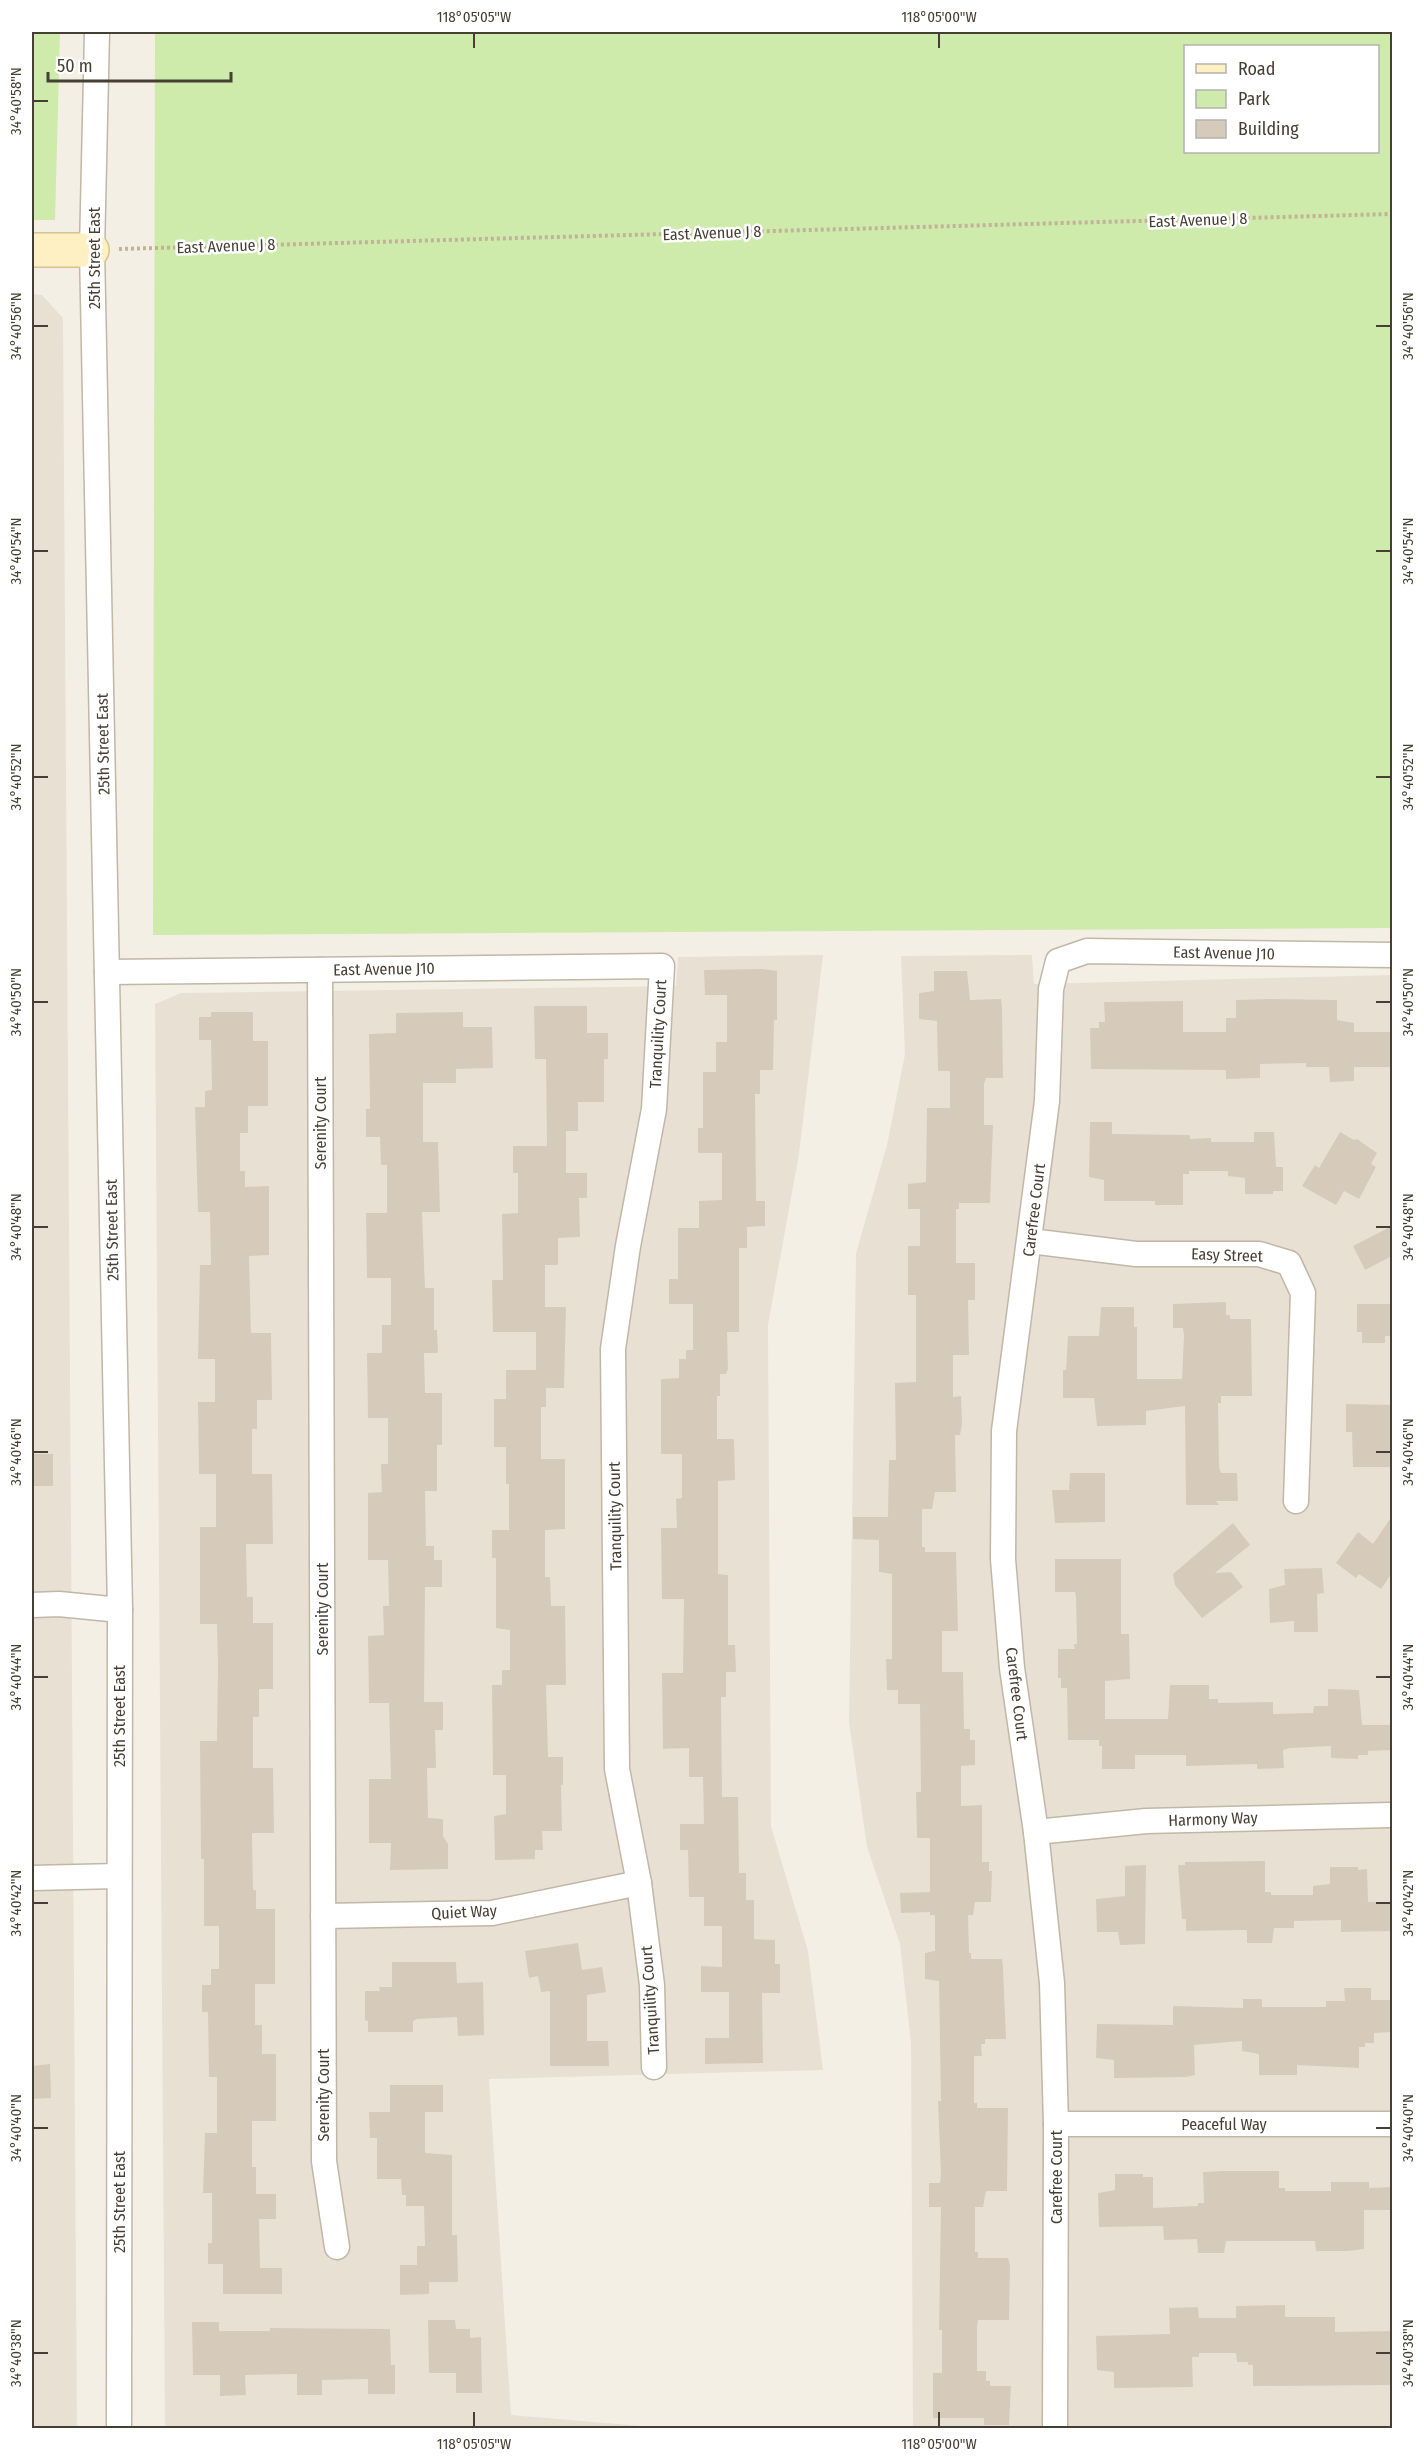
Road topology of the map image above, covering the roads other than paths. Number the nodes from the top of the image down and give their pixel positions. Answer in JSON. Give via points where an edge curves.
{"nodes":[{"id":1,"x":97,"y":32,"type":"edge"},
{"id":2,"x":32,"y":250,"type":"edge"},
{"id":3,"x":92,"y":250,"type":"junction"},
{"id":4,"x":1392,"y":955,"type":"edge"},
{"id":5,"x":1058,"y":961,"type":"joint"},
{"id":6,"x":662,"y":966,"type":"joint"},
{"id":7,"x":320,"y":970,"type":"junction"},
{"id":8,"x":107,"y":972,"type":"junction"},
{"id":9,"x":1030,"y":1241,"type":"junction"},
{"id":10,"x":1296,"y":1501,"type":"dead end"},
{"id":11,"x":32,"y":1605,"type":"edge"},
{"id":12,"x":120,"y":1610,"type":"junction"},
{"id":13,"x":1390,"y":1815,"type":"dead end"},
{"id":14,"x":1036,"y":1832,"type":"junction"},
{"id":15,"x":118,"y":1876,"type":"junction"},
{"id":16,"x":32,"y":1878,"type":"edge"},
{"id":17,"x":639,"y":1883,"type":"junction"},
{"id":18,"x":323,"y":1916,"type":"junction"},
{"id":19,"x":654,"y":2067,"type":"dead end"},
{"id":20,"x":1056,"y":2124,"type":"junction"},
{"id":21,"x":1392,"y":2124,"type":"edge"},
{"id":22,"x":337,"y":2247,"type":"dead end"},
{"id":23,"x":119,"y":2428,"type":"edge"},
{"id":24,"x":1055,"y":2428,"type":"edge"}],
"edges":[{"from":1,"to":3,"type":"street","name":"25th Street East"},
{"from":2,"to":3,"type":"street"},
{"from":3,"to":8,"type":"street","name":"25th Street East"},
{"from":4,"to":5,"type":"street","name":"East Avenue J10","via":[[1088,951]]},
{"from":5,"to":9,"type":"street","name":"Carefree Court","via":[[1051,989],[1047,1101]]},
{"from":6,"to":7,"type":"street","name":"East Avenue J10"},
{"from":6,"to":17,"type":"street","name":"Tranquility Court","via":[[654,1109],[613,1349],[617,1768]]},
{"from":7,"to":8,"type":"street","name":"East Avenue J10"},
{"from":7,"to":18,"type":"street","name":"Serenity Court"},
{"from":8,"to":12,"type":"street","name":"25th Street East"},
{"from":9,"to":10,"type":"street","name":"Easy Street","via":[[1136,1254],[1259,1254],[1289,1263],[1304,1293]]},
{"from":9,"to":14,"type":"street","name":"Carefree Court","via":[[1004,1431],[1003,1559],[1012,1668]]},
{"from":11,"to":12,"type":"street"},
{"from":12,"to":15,"type":"street","name":"25th Street East"},
{"from":13,"to":14,"type":"street","name":"Harmony Way","via":[[1146,1821]]},
{"from":14,"to":20,"type":"street","name":"Carefree Court","via":[[1052,1983]]},
{"from":15,"to":16,"type":"street"},
{"from":15,"to":23,"type":"street","name":"25th Street East"},
{"from":17,"to":18,"type":"street","name":"Quiet Way","via":[[492,1913]]},
{"from":17,"to":19,"type":"street","name":"Tranquility Court","via":[[652,1985]]},
{"from":18,"to":22,"type":"street","name":"Serenity Court","via":[[324,2160]]},
{"from":20,"to":21,"type":"street","name":"Peaceful Way"},
{"from":20,"to":24,"type":"street","name":"Carefree Court"}]}
